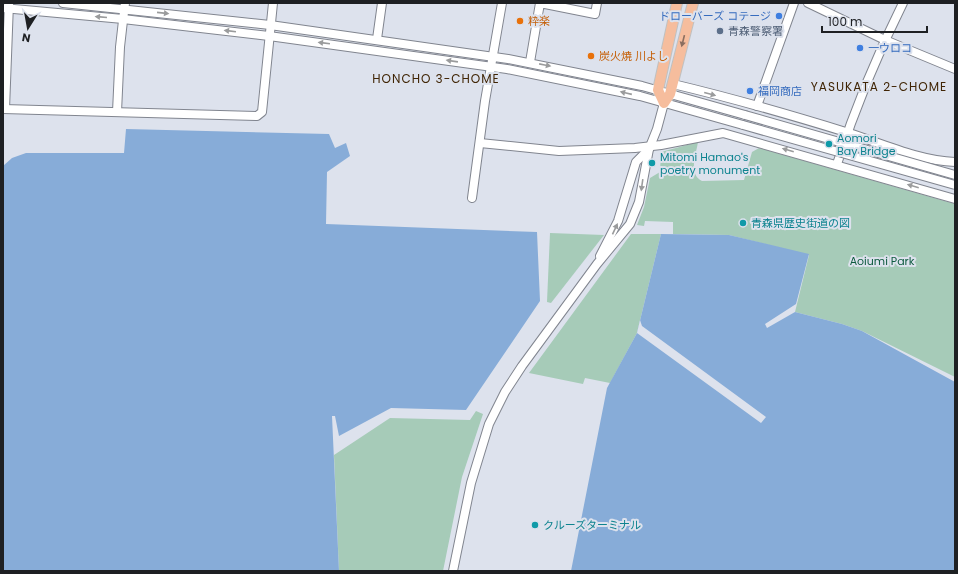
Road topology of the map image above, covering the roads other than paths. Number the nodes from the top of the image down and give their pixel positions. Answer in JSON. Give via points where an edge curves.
{"nodes":[{"id":1,"x":64,"y":3,"type":"edge"},
{"id":2,"x":273,"y":3,"type":"edge"},
{"id":3,"x":382,"y":3,"type":"edge"},
{"id":4,"x":502,"y":3,"type":"edge"},
{"id":5,"x":597,"y":3,"type":"edge"},
{"id":6,"x":677,"y":3,"type":"edge"},
{"id":7,"x":692,"y":3,"type":"edge"},
{"id":8,"x":794,"y":3,"type":"edge"},
{"id":9,"x":808,"y":3,"type":"edge"},
{"id":10,"x":903,"y":3,"type":"edge"},
{"id":11,"x":125,"y":6,"type":"edge"},
{"id":12,"x":7,"y":7,"type":"edge"},
{"id":13,"x":123,"y":19,"type":"junction"},
{"id":14,"x":270,"y":25,"type":"junction"},
{"id":15,"x":269,"y":36,"type":"junction"},
{"id":16,"x":377,"y":39,"type":"junction"},
{"id":17,"x":885,"y":40,"type":"junction"},
{"id":18,"x":493,"y":56,"type":"junction"},
{"id":19,"x":530,"y":62,"type":"junction"},
{"id":20,"x":491,"y":67,"type":"junction"},
{"id":21,"x":955,"y":68,"type":"edge"},
{"id":22,"x":671,"y":89,"type":"junction"},
{"id":23,"x":658,"y":90,"type":"junction"},
{"id":24,"x":664,"y":103,"type":"junction"},
{"id":25,"x":757,"y":106,"type":"junction"},
{"id":26,"x":4,"y":109,"type":"edge"},
{"id":27,"x":117,"y":112,"type":"junction"},
{"id":28,"x":847,"y":133,"type":"junction"},
{"id":29,"x":480,"y":143,"type":"junction"},
{"id":30,"x":649,"y":148,"type":"junction"},
{"id":31,"x":955,"y":162,"type":"edge"},
{"id":32,"x":837,"y":164,"type":"junction"},
{"id":33,"x":955,"y":175,"type":"edge"},
{"id":34,"x":955,"y":185,"type":"edge"},
{"id":35,"x":472,"y":198,"type":"dead end"},
{"id":36,"x":953,"y":198,"type":"edge"},
{"id":37,"x":597,"y":264,"type":"junction"},
{"id":38,"x":453,"y":571,"type":"edge"}],
"edges":[{"from":1,"to":11,"type":"street"},
{"from":2,"to":14,"type":"street"},
{"from":3,"to":16,"type":"street"},
{"from":4,"to":18,"type":"street"},
{"from":5,"to":19,"type":"street","via":[[595,14],[540,3]]},
{"from":6,"to":23,"type":"main road"},
{"from":7,"to":22,"type":"main road","one_way":true},
{"from":8,"to":25,"type":"street"},
{"from":9,"to":17,"type":"street"},
{"from":10,"to":17,"type":"street"},
{"from":11,"to":13,"type":"street"},
{"from":11,"to":14,"type":"street","one_way":true},
{"from":13,"to":12,"type":"street","one_way":true},
{"from":12,"to":26,"type":"street"},
{"from":15,"to":13,"type":"street","one_way":true},
{"from":13,"to":27,"type":"street"},
{"from":14,"to":15,"type":"street"},
{"from":14,"to":16,"type":"street"},
{"from":20,"to":15,"type":"street","one_way":true},
{"from":15,"to":27,"type":"street","via":[[262,112],[257,116]]},
{"from":16,"to":18,"type":"street"},
{"from":17,"to":21,"type":"street"},
{"from":17,"to":28,"type":"street"},
{"from":18,"to":19,"type":"street"},
{"from":18,"to":20,"type":"street"},
{"from":19,"to":23,"type":"street","one_way":true},
{"from":24,"to":20,"type":"street","one_way":true,"via":[[592,85]]},
{"from":20,"to":29,"type":"street"},
{"from":22,"to":23,"type":"street"},
{"from":22,"to":24,"type":"main road"},
{"from":22,"to":25,"type":"street","one_way":true},
{"from":22,"to":33,"type":"street","bridge":true,"via":[[745,115]]},
{"from":23,"to":24,"type":"main road"},
{"from":24,"to":30,"type":"street"},
{"from":24,"to":34,"type":"street","bridge":true},
{"from":25,"to":28,"type":"street"},
{"from":26,"to":27,"type":"street"},
{"from":28,"to":31,"type":"street","via":[[944,162]]},
{"from":28,"to":32,"type":"street"},
{"from":29,"to":30,"type":"street","via":[[559,150]]},
{"from":29,"to":35,"type":"street"},
{"from":32,"to":30,"type":"street","one_way":true,"via":[[723,133]]},
{"from":37,"to":30,"type":"street","one_way":true,"via":[[618,221],[636,162]]},
{"from":30,"to":37,"type":"street","one_way":true,"via":[[636,212],[626,230]]},
{"from":36,"to":32,"type":"street","one_way":true},
{"from":34,"to":36,"type":"street"},
{"from":37,"to":38,"type":"street","via":[[522,366],[492,419],[476,463]]}]}
